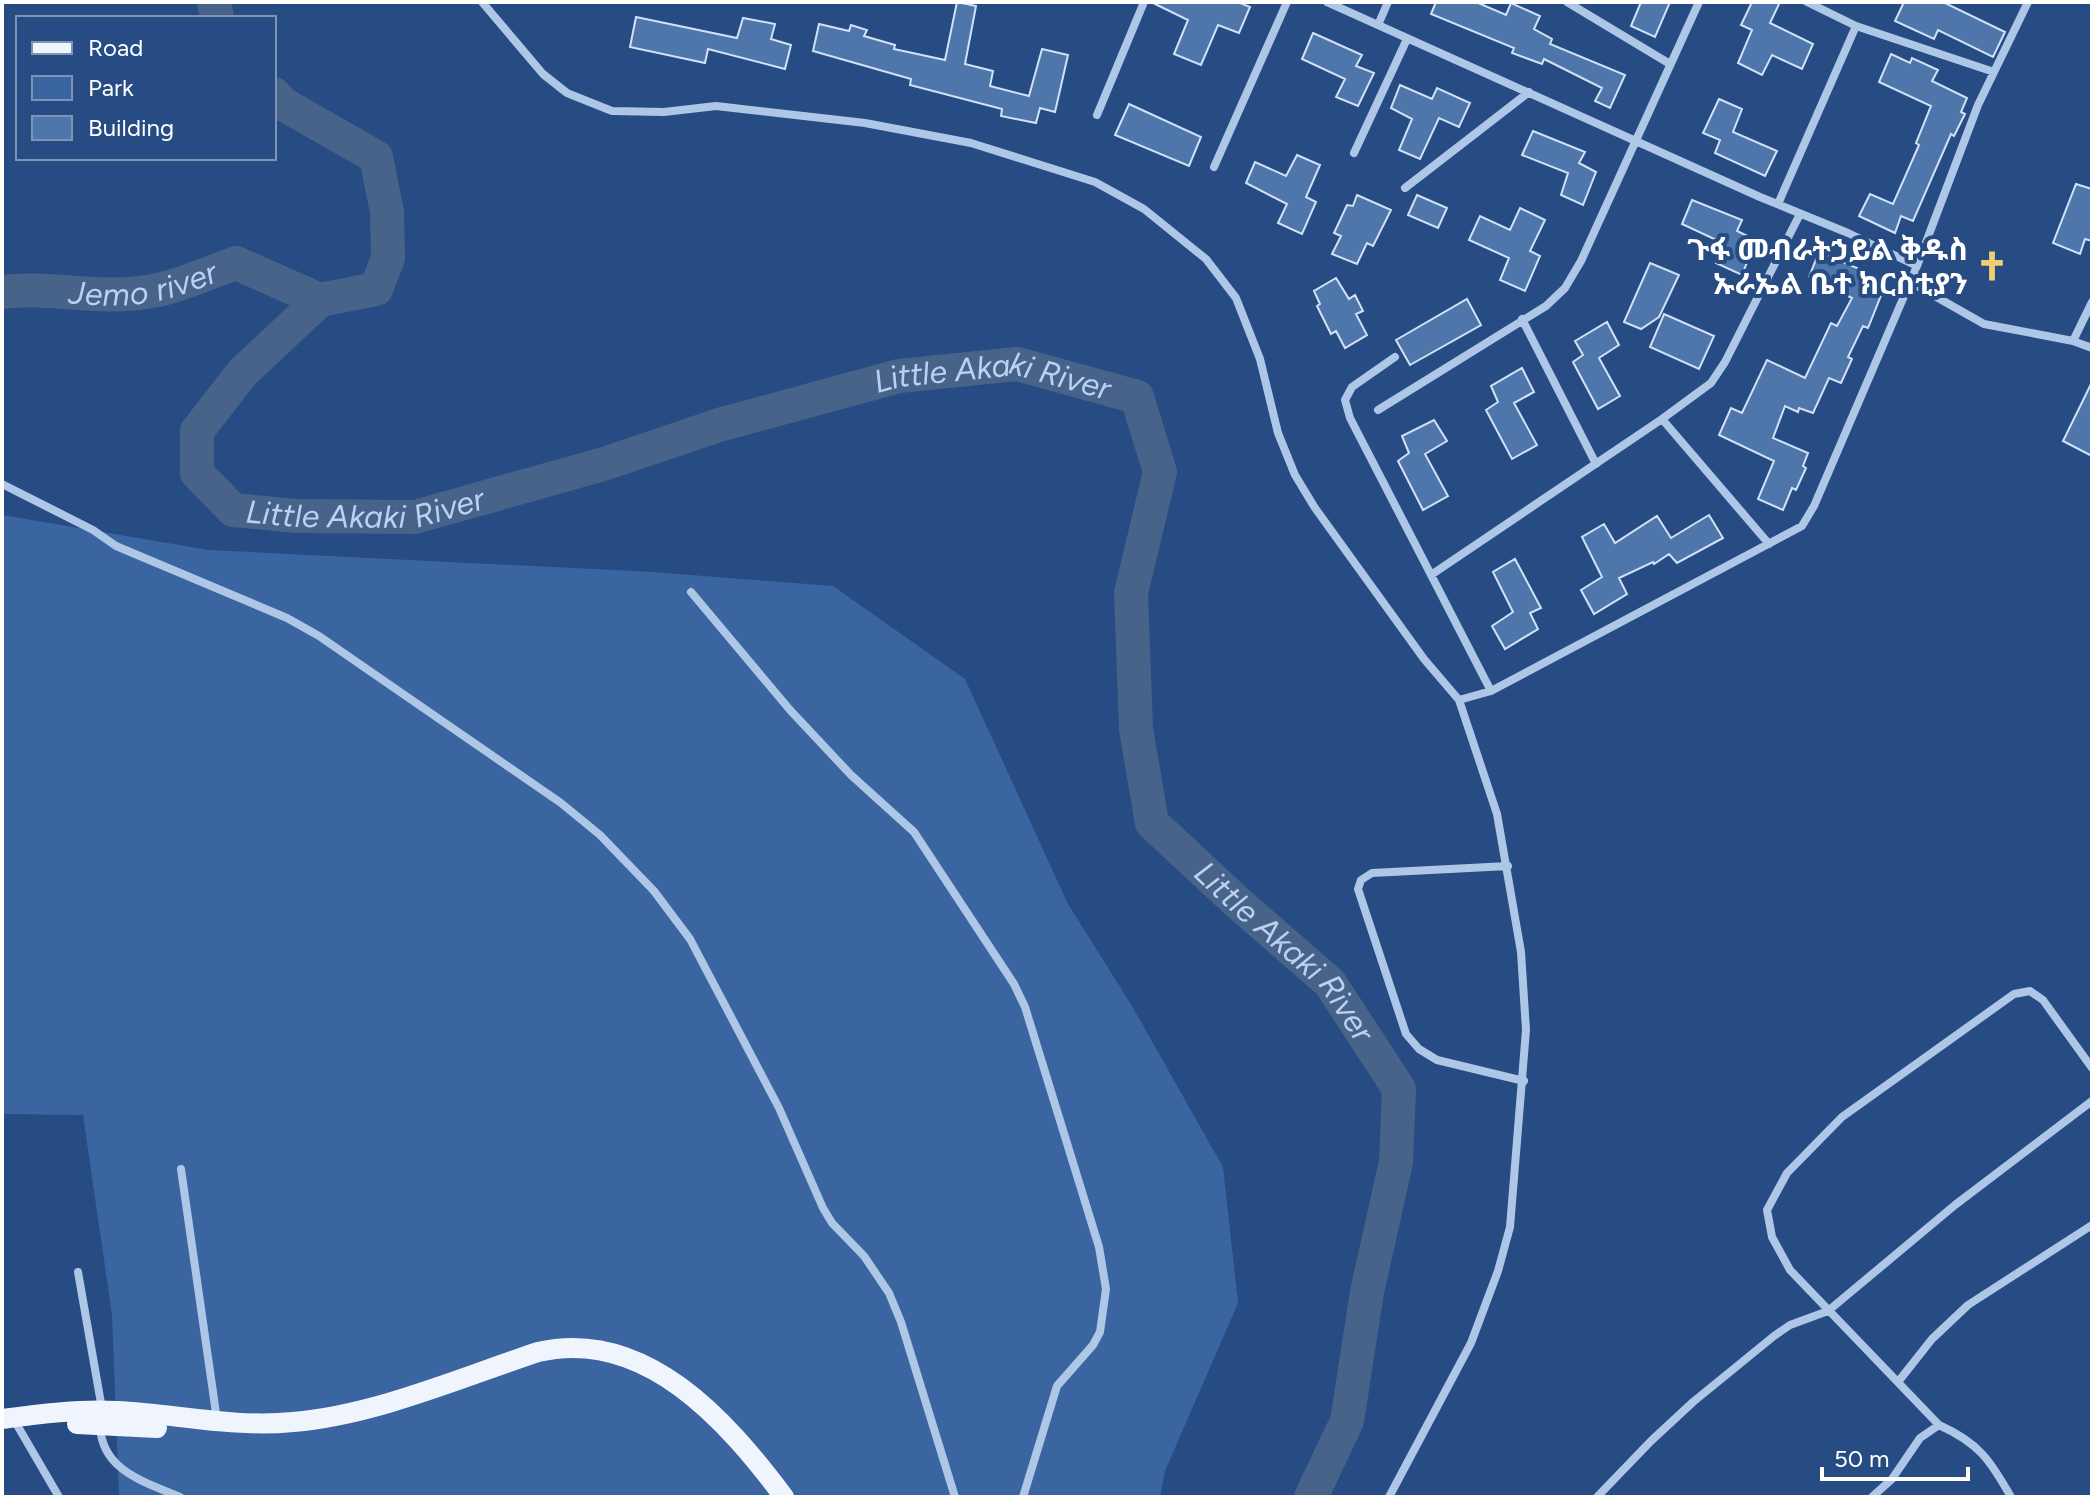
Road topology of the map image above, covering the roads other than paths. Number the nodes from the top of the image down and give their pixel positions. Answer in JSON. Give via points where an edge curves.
{"nodes":[{"id":1,"x":482,"y":2,"type":"edge"},
{"id":2,"x":1144,"y":2,"type":"edge"},
{"id":3,"x":1287,"y":2,"type":"edge"},
{"id":4,"x":1327,"y":2,"type":"edge"},
{"id":5,"x":1388,"y":2,"type":"edge"},
{"id":6,"x":1567,"y":2,"type":"edge"},
{"id":7,"x":1699,"y":2,"type":"edge"},
{"id":8,"x":1807,"y":2,"type":"edge"},
{"id":9,"x":2028,"y":2,"type":"edge"},
{"id":10,"x":1378,"y":25,"type":"junction"},
{"id":11,"x":1856,"y":26,"type":"junction"},
{"id":12,"x":1407,"y":39,"type":"junction"},
{"id":13,"x":1670,"y":64,"type":"junction"},
{"id":14,"x":1994,"y":72,"type":"junction"},
{"id":15,"x":1529,"y":92,"type":"junction"},
{"id":16,"x":1097,"y":115,"type":"dead end"},
{"id":17,"x":1636,"y":140,"type":"junction"},
{"id":18,"x":1354,"y":153,"type":"dead end"},
{"id":19,"x":1214,"y":167,"type":"dead end"},
{"id":20,"x":1405,"y":188,"type":"dead end"},
{"id":21,"x":1778,"y":204,"type":"junction"},
{"id":22,"x":1800,"y":214,"type":"junction"},
{"id":23,"x":1917,"y":266,"type":"junction"},
{"id":24,"x":1910,"y":282,"type":"junction"},
{"id":25,"x":2092,"y":302,"type":"edge"},
{"id":26,"x":1522,"y":319,"type":"junction"},
{"id":27,"x":2073,"y":341,"type":"junction"},
{"id":28,"x":2092,"y":348,"type":"edge"},
{"id":29,"x":1395,"y":357,"type":"dead end"},
{"id":30,"x":1378,"y":410,"type":"dead end"},
{"id":31,"x":1662,"y":419,"type":"junction"},
{"id":32,"x":1596,"y":464,"type":"junction"},
{"id":33,"x":2,"y":484,"type":"edge"},
{"id":34,"x":1769,"y":544,"type":"junction"},
{"id":35,"x":1431,"y":575,"type":"junction"},
{"id":36,"x":691,"y":592,"type":"dead end"},
{"id":37,"x":1491,"y":691,"type":"junction"},
{"id":38,"x":1459,"y":700,"type":"junction"},
{"id":39,"x":1508,"y":866,"type":"junction"},
{"id":40,"x":2092,"y":1068,"type":"edge"},
{"id":41,"x":1524,"y":1081,"type":"junction"},
{"id":42,"x":2092,"y":1101,"type":"edge"},
{"id":43,"x":181,"y":1169,"type":"dead end"},
{"id":44,"x":2092,"y":1225,"type":"edge"},
{"id":45,"x":78,"y":1272,"type":"dead end"},
{"id":46,"x":1828,"y":1311,"type":"junction"},
{"id":47,"x":1898,"y":1382,"type":"junction"},
{"id":48,"x":101,"y":1417,"type":"junction"},
{"id":49,"x":217,"y":1421,"type":"junction"},
{"id":50,"x":9,"y":1424,"type":"edge"},
{"id":51,"x":1939,"y":1425,"type":"junction"},
{"id":52,"x":59,"y":1497,"type":"edge"},
{"id":53,"x":180,"y":1497,"type":"edge"},
{"id":54,"x":770,"y":1497,"type":"edge"},
{"id":55,"x":784,"y":1497,"type":"edge"},
{"id":56,"x":955,"y":1497,"type":"edge"},
{"id":57,"x":1023,"y":1497,"type":"edge"},
{"id":58,"x":1389,"y":1497,"type":"edge"},
{"id":59,"x":1597,"y":1497,"type":"edge"},
{"id":60,"x":1872,"y":1497,"type":"edge"},
{"id":61,"x":2011,"y":1497,"type":"edge"}],
"edges":[{"from":1,"to":38,"type":"street","via":[[543,74],[567,93],[612,111],[716,106],[880,126],[971,143],[1095,182],[1144,209],[1206,259],[1236,298],[1295,475],[1424,659]]},
{"from":2,"to":16,"type":"street"},
{"from":3,"to":19,"type":"street"},
{"from":4,"to":10,"type":"street"},
{"from":5,"to":10,"type":"street"},
{"from":6,"to":13,"type":"street"},
{"from":7,"to":13,"type":"street"},
{"from":8,"to":11,"type":"street"},
{"from":9,"to":14,"type":"street"},
{"from":10,"to":12,"type":"street"},
{"from":11,"to":14,"type":"street"},
{"from":11,"to":21,"type":"street"},
{"from":12,"to":15,"type":"street"},
{"from":12,"to":18,"type":"street"},
{"from":13,"to":17,"type":"street"},
{"from":14,"to":23,"type":"street"},
{"from":15,"to":17,"type":"street"},
{"from":15,"to":20,"type":"street"},
{"from":17,"to":21,"type":"street"},
{"from":17,"to":26,"type":"street","via":[[1565,288]]},
{"from":21,"to":22,"type":"street"},
{"from":22,"to":23,"type":"street"},
{"from":22,"to":31,"type":"street","via":[[1711,383]]},
{"from":23,"to":24,"type":"street"},
{"from":24,"to":27,"type":"street","via":[[1984,324]]},
{"from":24,"to":34,"type":"street","via":[[1814,506],[1802,526]]},
{"from":25,"to":27,"type":"street"},
{"from":26,"to":30,"type":"street"},
{"from":26,"to":32,"type":"street"},
{"from":27,"to":28,"type":"street"},
{"from":29,"to":35,"type":"street","via":[[1352,387],[1345,400]]},
{"from":31,"to":32,"type":"street"},
{"from":31,"to":34,"type":"street"},
{"from":32,"to":35,"type":"street"},
{"from":33,"to":56,"type":"street","via":[[116,546],[319,636],[561,803],[654,891],[690,939],[726,1006],[832,1223],[889,1293]]},
{"from":34,"to":37,"type":"street"},
{"from":35,"to":37,"type":"street"},
{"from":36,"to":57,"type":"street","via":[[790,710],[914,832],[1025,1007],[1099,1247],[1106,1289],[1100,1332],[1057,1386]]},
{"from":37,"to":38,"type":"street"},
{"from":38,"to":39,"type":"street","via":[[1497,814]]},
{"from":39,"to":41,"type":"street","via":[[1521,952]]},
{"from":39,"to":41,"type":"street","via":[[1372,873],[1358,889],[1412,1042],[1437,1060]]},
{"from":40,"to":46,"type":"street","via":[[2043,1000],[2030,991],[2014,994],[1842,1117],[1787,1173],[1767,1210],[1772,1237],[1790,1270]]},
{"from":41,"to":58,"type":"street","via":[[1510,1227],[1498,1271],[1471,1343]]},
{"from":42,"to":46,"type":"street"},
{"from":43,"to":49,"type":"street"},
{"from":44,"to":47,"type":"street","via":[[1968,1305]]},
{"from":45,"to":48,"type":"street"},
{"from":46,"to":47,"type":"street"},
{"from":46,"to":59,"type":"street","via":[[1774,1336],[1693,1402]]},
{"from":47,"to":51,"type":"street"},
{"from":48,"to":49,"type":"main road"},
{"from":48,"to":50,"type":"main road"},
{"from":48,"to":53,"type":"street","via":[[101,1440],[112,1461]]},
{"from":48,"to":54,"type":"main road","via":[[266,1434],[297,1431],[373,1416],[539,1362],[596,1360],[621,1366],[678,1398],[732,1448]]},
{"from":49,"to":55,"type":"main road","via":[[263,1424],[326,1418],[538,1352],[597,1350],[649,1368],[684,1389],[738,1440]]},
{"from":50,"to":52,"type":"street"},
{"from":51,"to":60,"type":"street","via":[[1920,1438],[1892,1479]]},
{"from":51,"to":61,"type":"street","via":[[1961,1435],[1990,1461]]}]}
